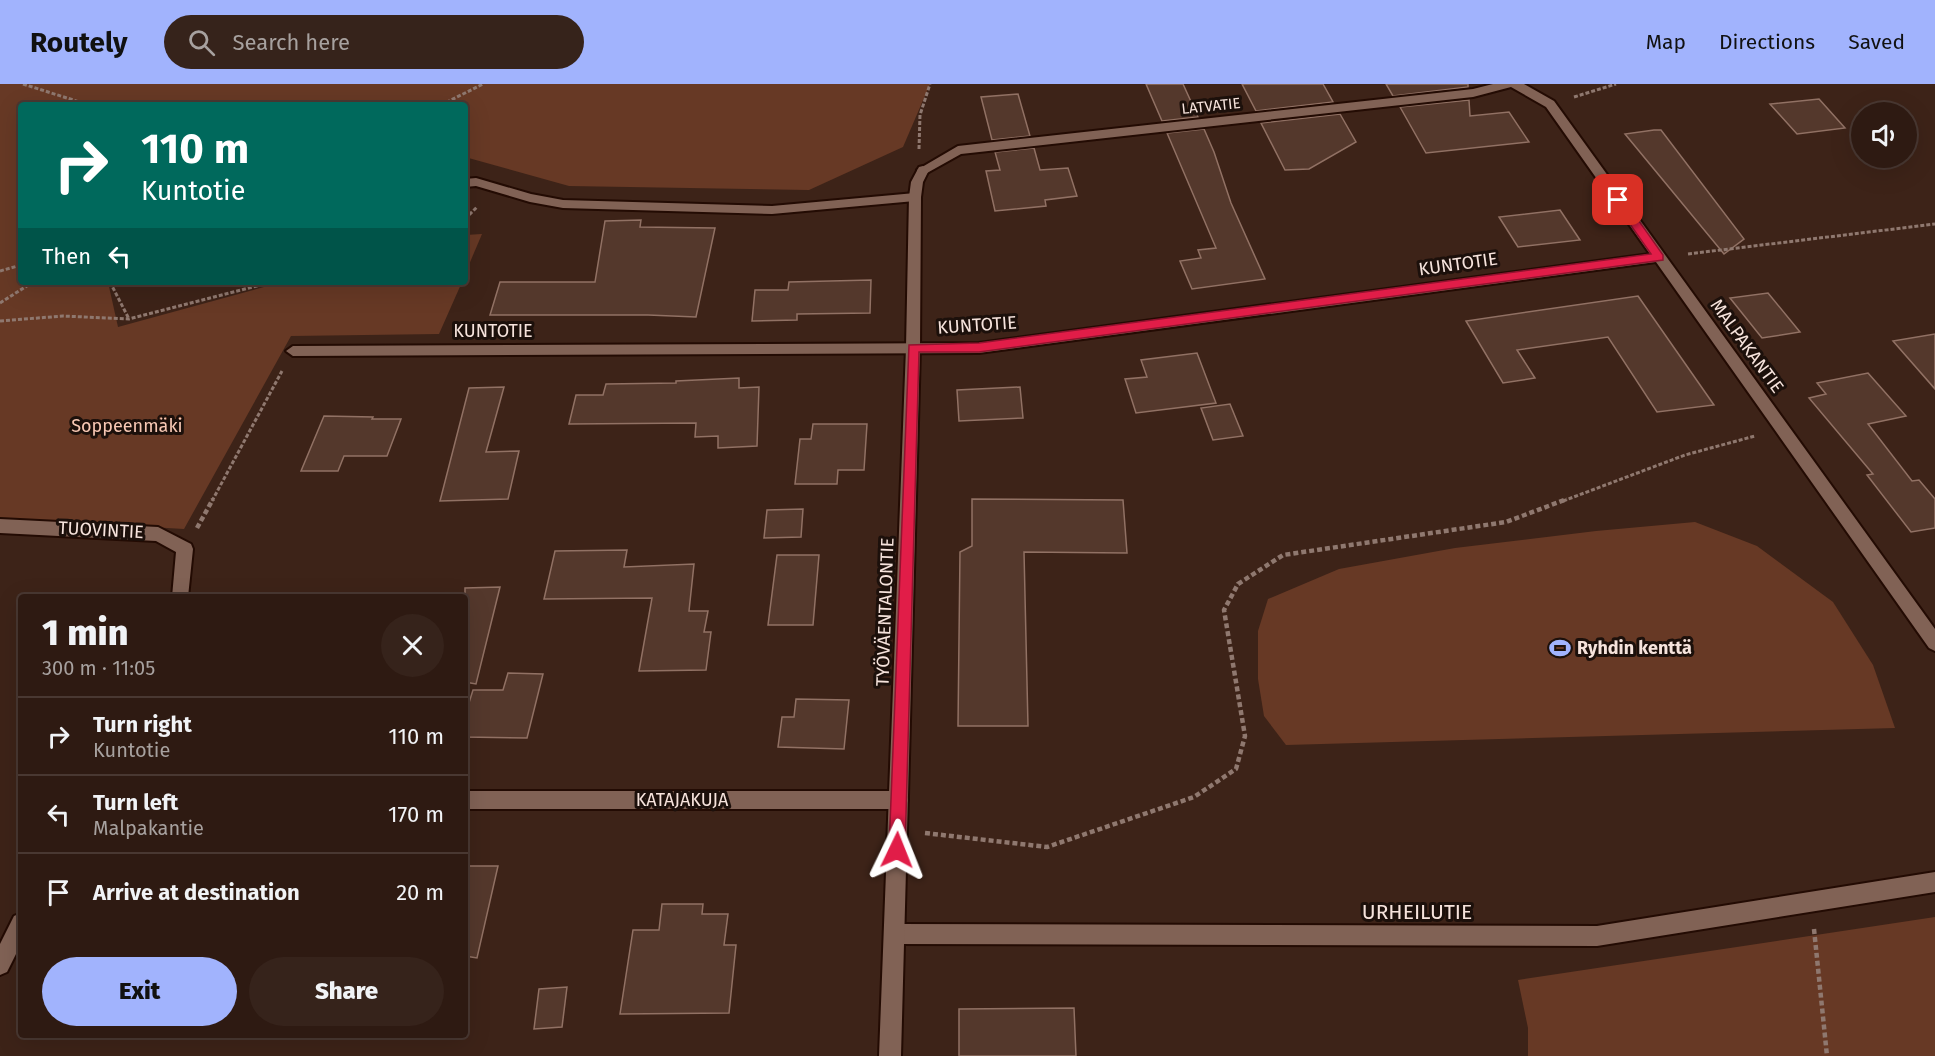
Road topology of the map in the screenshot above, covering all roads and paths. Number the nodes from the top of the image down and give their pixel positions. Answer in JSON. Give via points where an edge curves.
{"nodes":[{"id":1,"x":23,"y":84,"type":"edge"},
{"id":2,"x":483,"y":84,"type":"edge"},
{"id":3,"x":930,"y":84,"type":"edge"},
{"id":4,"x":1507,"y":84,"type":"edge"},
{"id":5,"x":1515,"y":84,"type":"edge"},
{"id":6,"x":1616,"y":84,"type":"edge"},
{"id":7,"x":80,"y":102,"type":"edge"},
{"id":8,"x":447,"y":102,"type":"edge"},
{"id":9,"x":1550,"y":104,"type":"junction"},
{"id":10,"x":923,"y":170,"type":"junction"},
{"id":11,"x":468,"y":183,"type":"edge"},
{"id":12,"x":915,"y":197,"type":"junction"},
{"id":13,"x":1935,"y":224,"type":"edge"},
{"id":14,"x":1659,"y":257,"type":"junction"},
{"id":15,"x":18,"y":266,"type":"edge"},
{"id":16,"x":0,"y":271,"type":"edge"},
{"id":17,"x":28,"y":285,"type":"edge"},
{"id":18,"x":112,"y":285,"type":"edge"},
{"id":19,"x":261,"y":285,"type":"edge"},
{"id":20,"x":0,"y":303,"type":"edge"},
{"id":21,"x":129,"y":320,"type":"junction"},
{"id":22,"x":0,"y":321,"type":"edge"},
{"id":23,"x":913,"y":348,"type":"junction"},
{"id":24,"x":293,"y":351,"type":"joint"},
{"id":25,"x":1782,"y":429,"type":"junction"},
{"id":26,"x":0,"y":526,"type":"edge"},
{"id":27,"x":185,"y":549,"type":"junction"},
{"id":28,"x":180,"y":594,"type":"edge"},
{"id":29,"x":1935,"y":643,"type":"edge"},
{"id":30,"x":468,"y":800,"type":"edge"},
{"id":31,"x":899,"y":800,"type":"junction"},
{"id":32,"x":898,"y":829,"type":"junction"},
{"id":33,"x":1935,"y":882,"type":"edge"},
{"id":34,"x":1812,"y":902,"type":"junction"},
{"id":35,"x":18,"y":929,"type":"edge"},
{"id":36,"x":894,"y":934,"type":"junction"},
{"id":37,"x":0,"y":965,"type":"edge"},
{"id":38,"x":890,"y":1056,"type":"edge"},
{"id":39,"x":1827,"y":1056,"type":"edge"}],
"edges":[{"from":1,"to":7,"type":"path"},
{"from":2,"to":8,"type":"path"},
{"from":3,"to":10,"type":"path","via":[[924,96],[917,140]]},
{"from":4,"to":10,"type":"street","name":"LATVATIE","via":[[1473,93],[958,150]]},
{"from":5,"to":9,"type":"street","name":"MALPAKANTIE"},
{"from":6,"to":9,"type":"path"},
{"from":9,"to":14,"type":"street","name":"MALPAKANTIE"},
{"from":10,"to":12,"type":"street","name":"TYÖVÄENTALONTIE"},
{"from":11,"to":12,"type":"street","via":[[563,204],[772,210]]},
{"from":12,"to":23,"type":"street","name":"TYÖVÄENTALONTIE"},
{"from":13,"to":14,"type":"path"},
{"from":14,"to":23,"type":"street","name":"KUNTOTIE","via":[[979,348]]},
{"from":14,"to":25,"type":"street","name":"MALPAKANTIE"},
{"from":15,"to":16,"type":"path"},
{"from":17,"to":20,"type":"path"},
{"from":18,"to":21,"type":"path"},
{"from":19,"to":21,"type":"path"},
{"from":21,"to":22,"type":"path","via":[[63,316]]},
{"from":23,"to":24,"type":"street","name":"KUNTOTIE"},
{"from":23,"to":31,"type":"street","name":"TYÖVÄENTALONTIE"},
{"from":24,"to":27,"type":"path"},
{"from":25,"to":29,"type":"street","name":"MALPAKANTIE"},
{"from":25,"to":32,"type":"path","via":[[1685,455],[1506,522],[1283,555],[1238,584],[1224,610],[1245,736],[1236,769],[1194,797],[1047,847]]},
{"from":26,"to":27,"type":"street","name":"TUOVINTIE","via":[[158,534]]},
{"from":27,"to":28,"type":"street"},
{"from":30,"to":31,"type":"street","name":"KATAJAKUJA"},
{"from":31,"to":32,"type":"street","name":"TYÖVÄENTALONTIE"},
{"from":32,"to":36,"type":"street","name":"TYÖVÄENTALONTIE"},
{"from":33,"to":34,"type":"street","name":"URHEILUTIE"},
{"from":34,"to":36,"type":"street","name":"URHEILUTIE","via":[[1597,936]]},
{"from":34,"to":39,"type":"path"},
{"from":35,"to":37,"type":"street"},
{"from":36,"to":38,"type":"street","name":"TYÖVÄENTALONTIE"}]}
